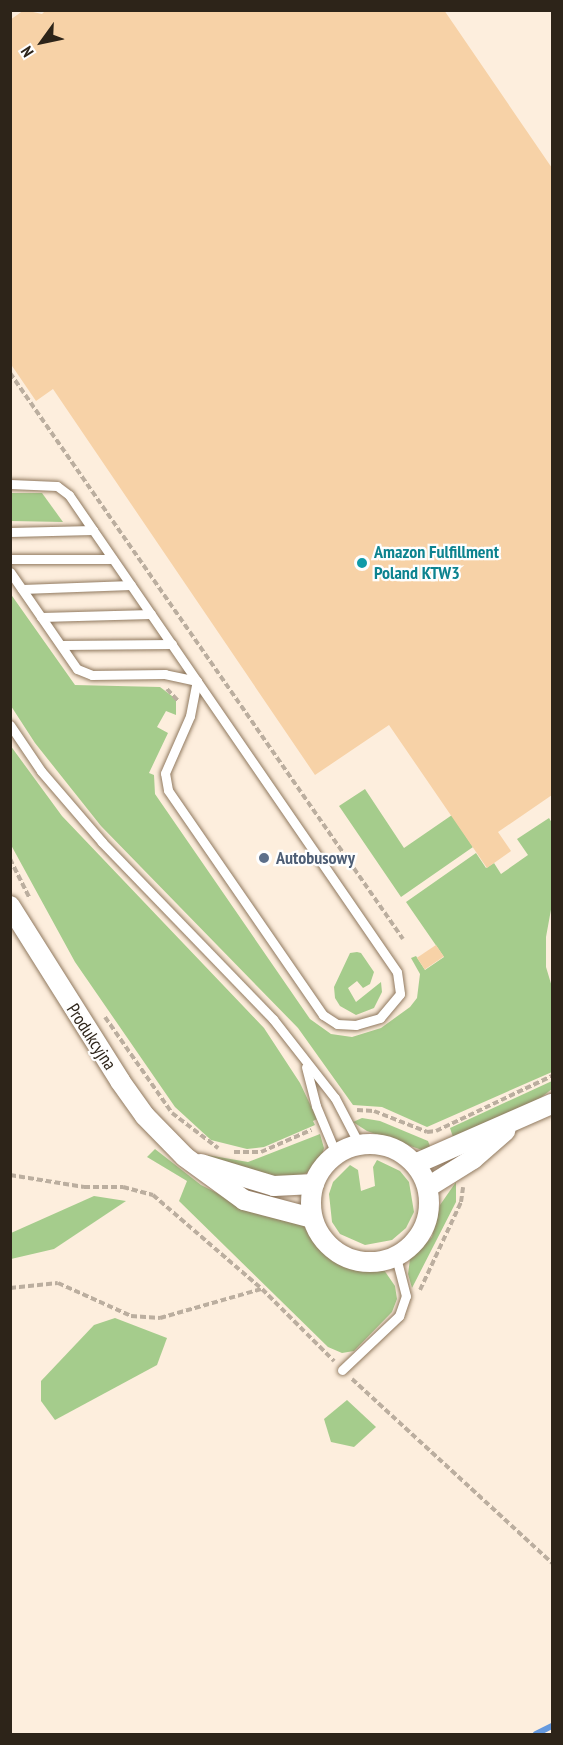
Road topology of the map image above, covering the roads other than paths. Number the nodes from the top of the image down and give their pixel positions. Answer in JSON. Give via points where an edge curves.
{"nodes":[{"id":1,"x":10,"y":484,"type":"edge"},
{"id":2,"x":93,"y":530,"type":"junction"},
{"id":3,"x":10,"y":532,"type":"edge"},
{"id":4,"x":112,"y":558,"type":"junction"},
{"id":5,"x":10,"y":559,"type":"edge"},
{"id":6,"x":10,"y":572,"type":"edge"},
{"id":7,"x":131,"y":585,"type":"junction"},
{"id":8,"x":22,"y":589,"type":"junction"},
{"id":9,"x":151,"y":614,"type":"junction"},
{"id":10,"x":41,"y":616,"type":"junction"},
{"id":11,"x":172,"y":644,"type":"junction"},
{"id":12,"x":61,"y":645,"type":"junction"},
{"id":13,"x":197,"y":681,"type":"junction"},
{"id":14,"x":10,"y":725,"type":"edge"},
{"id":15,"x":10,"y":906,"type":"edge"},
{"id":16,"x":305,"y":1064,"type":"junction"},
{"id":17,"x":552,"y":1104,"type":"edge"},
{"id":18,"x":512,"y":1125,"type":"junction"},
{"id":19,"x":359,"y":1144,"type":"junction"},
{"id":20,"x":336,"y":1154,"type":"junction"},
{"id":21,"x":185,"y":1157,"type":"junction"},
{"id":22,"x":415,"y":1164,"type":"junction"},
{"id":23,"x":314,"y":1184,"type":"junction"},
{"id":24,"x":428,"y":1187,"type":"junction"},
{"id":25,"x":312,"y":1218,"type":"junction"},
{"id":26,"x":396,"y":1257,"type":"junction"},
{"id":27,"x":342,"y":1370,"type":"dead end"}],
"edges":[{"from":1,"to":2,"type":"lane","via":[[57,486]]},
{"from":2,"to":3,"type":"lane"},
{"from":2,"to":4,"type":"lane"},
{"from":4,"to":5,"type":"lane"},
{"from":4,"to":7,"type":"lane"},
{"from":6,"to":8,"type":"lane"},
{"from":7,"to":8,"type":"lane"},
{"from":7,"to":9,"type":"lane"},
{"from":8,"to":10,"type":"lane"},
{"from":9,"to":10,"type":"lane"},
{"from":9,"to":11,"type":"lane"},
{"from":10,"to":12,"type":"lane"},
{"from":11,"to":12,"type":"lane"},
{"from":11,"to":13,"type":"lane"},
{"from":12,"to":13,"type":"lane","via":[[77,669],[92,675],[165,674]]},
{"from":13,"to":13,"type":"lane","via":[[190,716],[165,773],[168,790],[323,1015],[337,1024],[356,1025],[380,1018],[400,994],[397,972]]},
{"from":14,"to":16,"type":"lane","via":[[71,807],[254,998]]},
{"from":15,"to":21,"type":"street","name":"Produkcyjna","via":[[120,1081],[145,1116]]},
{"from":16,"to":19,"type":"lane","via":[[335,1098]]},
{"from":16,"to":20,"type":"lane","via":[[316,1106]]},
{"from":17,"to":18,"type":"street"},
{"from":18,"to":22,"type":"street"},
{"from":18,"to":24,"type":"street","via":[[473,1159]]},
{"from":19,"to":20,"type":"street"},
{"from":19,"to":22,"type":"street","via":[[392,1148]]},
{"from":20,"to":23,"type":"street"},
{"from":21,"to":23,"type":"street","name":"Produkcyjna","via":[[253,1182],[274,1186]]},
{"from":21,"to":25,"type":"street","name":"Produkcyjna","via":[[244,1200]]},
{"from":22,"to":24,"type":"street"},
{"from":23,"to":25,"type":"street"},
{"from":24,"to":26,"type":"street","via":[[429,1210],[423,1229],[412,1245]]},
{"from":25,"to":26,"type":"street","via":[[323,1240],[338,1253],[366,1262]]},
{"from":26,"to":27,"type":"lane","via":[[406,1296],[399,1317]]}]}
